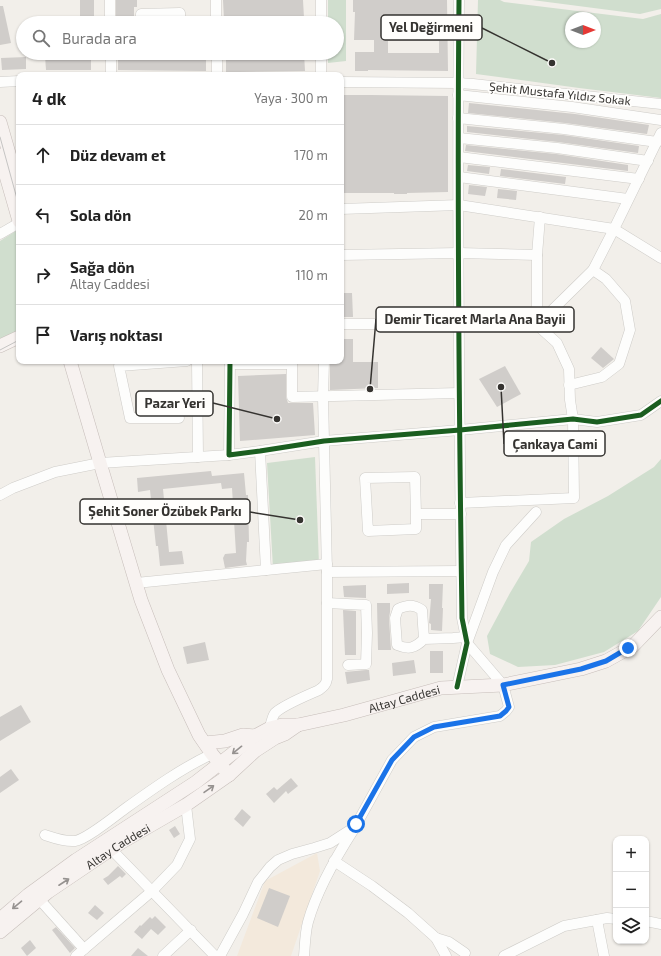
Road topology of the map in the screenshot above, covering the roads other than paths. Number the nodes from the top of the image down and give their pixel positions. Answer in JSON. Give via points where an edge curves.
{"nodes":[{"id":1,"x":110,"y":0,"type":"edge"},
{"id":2,"x":216,"y":0,"type":"edge"},
{"id":3,"x":321,"y":0,"type":"edge"},
{"id":4,"x":459,"y":0,"type":"edge"},
{"id":5,"x":110,"y":16,"type":"edge"},
{"id":6,"x":141,"y":16,"type":"edge"},
{"id":7,"x":180,"y":16,"type":"edge"},
{"id":8,"x":216,"y":16,"type":"edge"},
{"id":9,"x":321,"y":16,"type":"edge"},
{"id":10,"x":111,"y":60,"type":"edge"},
{"id":11,"x":217,"y":60,"type":"edge"},
{"id":12,"x":321,"y":60,"type":"edge"},
{"id":13,"x":111,"y":72,"type":"edge"},
{"id":14,"x":217,"y":72,"type":"edge"},
{"id":15,"x":321,"y":72,"type":"edge"},
{"id":16,"x":16,"y":81,"type":"edge"},
{"id":17,"x":0,"y":82,"type":"edge"},
{"id":18,"x":344,"y":82,"type":"edge"},
{"id":19,"x":458,"y":83,"type":"junction"},
{"id":20,"x":458,"y":94,"type":"junction"},
{"id":21,"x":661,"y":104,"type":"edge"},
{"id":22,"x":458,"y":118,"type":"junction"},
{"id":23,"x":661,"y":120,"type":"edge"},
{"id":24,"x":0,"y":122,"type":"edge"},
{"id":25,"x":459,"y":138,"type":"junction"},
{"id":26,"x":659,"y":138,"type":"edge"},
{"id":27,"x":0,"y":155,"type":"edge"},
{"id":28,"x":459,"y":157,"type":"junction"},
{"id":29,"x":648,"y":161,"type":"junction"},
{"id":30,"x":16,"y":178,"type":"edge"},
{"id":31,"x":459,"y":178,"type":"junction"},
{"id":32,"x":638,"y":178,"type":"junction"},
{"id":33,"x":628,"y":199,"type":"junction"},
{"id":34,"x":459,"y":205,"type":"junction"},
{"id":35,"x":344,"y":209,"type":"edge"},
{"id":36,"x":16,"y":211,"type":"edge"},
{"id":37,"x":540,"y":217,"type":"junction"},
{"id":38,"x":16,"y":224,"type":"edge"},
{"id":39,"x":614,"y":229,"type":"junction"},
{"id":40,"x":0,"y":234,"type":"edge"},
{"id":41,"x":459,"y":253,"type":"junction"},
{"id":42,"x":537,"y":254,"type":"junction"},
{"id":43,"x":344,"y":256,"type":"edge"},
{"id":44,"x":661,"y":258,"type":"edge"},
{"id":45,"x":593,"y":270,"type":"junction"},
{"id":46,"x":344,"y":324,"type":"edge"},
{"id":47,"x":459,"y":324,"type":"junction"},
{"id":48,"x":537,"y":325,"type":"junction"},
{"id":49,"x":16,"y":338,"type":"edge"},
{"id":50,"x":16,"y":345,"type":"edge"},
{"id":51,"x":0,"y":346,"type":"edge"},
{"id":52,"x":0,"y":353,"type":"edge"},
{"id":53,"x":71,"y":364,"type":"edge"},
{"id":54,"x":146,"y":364,"type":"edge"},
{"id":55,"x":197,"y":364,"type":"edge"},
{"id":56,"x":230,"y":364,"type":"edge"},
{"id":57,"x":292,"y":364,"type":"edge"},
{"id":58,"x":324,"y":364,"type":"edge"},
{"id":59,"x":569,"y":385,"type":"junction"},
{"id":60,"x":459,"y":393,"type":"junction"},
{"id":61,"x":323,"y":397,"type":"junction"},
{"id":62,"x":661,"y":401,"type":"edge"},
{"id":63,"x":179,"y":418,"type":"dead end"},
{"id":64,"x":573,"y":419,"type":"junction"},
{"id":65,"x":460,"y":430,"type":"junction"},
{"id":66,"x":324,"y":441,"type":"junction"},
{"id":67,"x":260,"y":452,"type":"junction"},
{"id":68,"x":229,"y":455,"type":"junction"},
{"id":69,"x":198,"y":457,"type":"junction"},
{"id":70,"x":100,"y":462,"type":"junction"},
{"id":71,"x":0,"y":495,"type":"edge"},
{"id":72,"x":461,"y":509,"type":"junction"},
{"id":73,"x":536,"y":512,"type":"dead end"},
{"id":74,"x":416,"y":514,"type":"junction"},
{"id":75,"x":327,"y":568,"type":"junction"},
{"id":76,"x":266,"y":570,"type":"junction"},
{"id":77,"x":461,"y":571,"type":"junction"},
{"id":78,"x":136,"y":583,"type":"junction"},
{"id":79,"x":327,"y":604,"type":"junction"},
{"id":80,"x":661,"y":617,"type":"edge"},
{"id":81,"x":424,"y":639,"type":"dead end"},
{"id":82,"x":466,"y":640,"type":"junction"},
{"id":83,"x":348,"y":665,"type":"dead end"},
{"id":84,"x":503,"y":685,"type":"junction"},
{"id":85,"x":457,"y":686,"type":"junction"},
{"id":86,"x":298,"y":726,"type":"junction"},
{"id":87,"x":270,"y":728,"type":"junction"},
{"id":88,"x":255,"y":736,"type":"junction"},
{"id":89,"x":205,"y":743,"type":"junction"},
{"id":90,"x":216,"y":759,"type":"junction"},
{"id":91,"x":229,"y":775,"type":"junction"},
{"id":92,"x":186,"y":805,"type":"junction"},
{"id":93,"x":355,"y":827,"type":"junction"},
{"id":94,"x":45,"y":835,"type":"dead end"},
{"id":95,"x":111,"y":849,"type":"junction"},
{"id":96,"x":334,"y":861,"type":"junction"},
{"id":97,"x":152,"y":891,"type":"junction"},
{"id":98,"x":39,"y":899,"type":"junction"},
{"id":99,"x":0,"y":919,"type":"edge"},
{"id":100,"x":613,"y":919,"type":"edge"},
{"id":101,"x":597,"y":920,"type":"junction"},
{"id":102,"x":649,"y":922,"type":"edge"},
{"id":103,"x":661,"y":924,"type":"edge"},
{"id":104,"x":191,"y":930,"type":"junction"},
{"id":105,"x":0,"y":932,"type":"edge"},
{"id":106,"x":436,"y":938,"type":"junction"},
{"id":107,"x":465,"y":953,"type":"dead end"},
{"id":108,"x":79,"y":954,"type":"edge"},
{"id":109,"x":163,"y":956,"type":"edge"},
{"id":110,"x":215,"y":956,"type":"edge"},
{"id":111,"x":220,"y":956,"type":"edge"},
{"id":112,"x":304,"y":956,"type":"edge"},
{"id":113,"x":446,"y":956,"type":"edge"},
{"id":114,"x":504,"y":956,"type":"edge"},
{"id":115,"x":604,"y":956,"type":"edge"}],
"edges":[{"from":1,"to":5,"type":"street"},
{"from":2,"to":8,"type":"street"},
{"from":3,"to":9,"type":"street"},
{"from":4,"to":19,"type":"street"},
{"from":6,"to":7,"type":"street","via":[[180,13]]},
{"from":10,"to":13,"type":"street"},
{"from":11,"to":14,"type":"street"},
{"from":12,"to":15,"type":"street"},
{"from":16,"to":17,"type":"street"},
{"from":18,"to":19,"type":"street","name":"Şehit Mustafa Yıldız Sokak"},
{"from":19,"to":20,"type":"street"},
{"from":19,"to":21,"type":"street","name":"Şehit Mustafa Yıldız Sokak"},
{"from":20,"to":22,"type":"street"},
{"from":20,"to":23,"type":"street"},
{"from":22,"to":25,"type":"street"},
{"from":22,"to":26,"type":"street"},
{"from":24,"to":30,"type":"main road"},
{"from":25,"to":28,"type":"street"},
{"from":25,"to":29,"type":"street"},
{"from":26,"to":29,"type":"street"},
{"from":27,"to":36,"type":"main road"},
{"from":28,"to":31,"type":"street"},
{"from":28,"to":32,"type":"street"},
{"from":29,"to":32,"type":"street"},
{"from":31,"to":33,"type":"street"},
{"from":31,"to":34,"type":"street"},
{"from":32,"to":33,"type":"street"},
{"from":33,"to":39,"type":"street"},
{"from":34,"to":35,"type":"street"},
{"from":34,"to":37,"type":"street"},
{"from":34,"to":41,"type":"street"},
{"from":37,"to":39,"type":"street"},
{"from":37,"to":42,"type":"street"},
{"from":38,"to":40,"type":"street"},
{"from":39,"to":44,"type":"street"},
{"from":39,"to":45,"type":"street"},
{"from":41,"to":42,"type":"street"},
{"from":41,"to":43,"type":"street"},
{"from":41,"to":47,"type":"street"},
{"from":42,"to":48,"type":"street"},
{"from":45,"to":48,"type":"street"},
{"from":45,"to":59,"type":"street","via":[[606,279],[625,301],[630,330],[619,364],[602,377]]},
{"from":46,"to":47,"type":"street"},
{"from":47,"to":48,"type":"street"},
{"from":47,"to":60,"type":"street"},
{"from":48,"to":59,"type":"street","via":[[558,343],[569,370]]},
{"from":49,"to":51,"type":"main road"},
{"from":50,"to":52,"type":"main road"},
{"from":53,"to":70,"type":"main road"},
{"from":54,"to":63,"type":"street","via":[[119,366],[130,418]]},
{"from":55,"to":69,"type":"street"},
{"from":56,"to":68,"type":"street"},
{"from":57,"to":61,"type":"street","via":[[292,397]]},
{"from":58,"to":61,"type":"street"},
{"from":59,"to":64,"type":"street"},
{"from":60,"to":61,"type":"street"},
{"from":60,"to":65,"type":"street"},
{"from":61,"to":66,"type":"street"},
{"from":62,"to":64,"type":"street","via":[[641,415],[597,422]]},
{"from":64,"to":65,"type":"street"},
{"from":64,"to":72,"type":"street","via":[[574,498]]},
{"from":65,"to":66,"type":"street"},
{"from":65,"to":72,"type":"street"},
{"from":66,"to":67,"type":"street"},
{"from":66,"to":75,"type":"street"},
{"from":67,"to":68,"type":"street"},
{"from":67,"to":76,"type":"street"},
{"from":68,"to":69,"type":"street"},
{"from":69,"to":70,"type":"street"},
{"from":70,"to":71,"type":"street","via":[[56,472]]},
{"from":70,"to":78,"type":"main road"},
{"from":72,"to":74,"type":"street"},
{"from":72,"to":77,"type":"street"},
{"from":73,"to":82,"type":"street","via":[[506,545]]},
{"from":74,"to":74,"type":"street","via":[[415,477],[366,478],[368,531],[416,529]]},
{"from":75,"to":76,"type":"street"},
{"from":75,"to":77,"type":"street"},
{"from":75,"to":79,"type":"street"},
{"from":76,"to":78,"type":"street"},
{"from":77,"to":82,"type":"street","via":[[462,618]]},
{"from":78,"to":89,"type":"main road","via":[[168,670]]},
{"from":79,"to":83,"type":"street","via":[[366,605],[366,664]]},
{"from":79,"to":87,"type":"street","via":[[326,683],[319,690],[282,707],[272,718]]},
{"from":80,"to":84,"type":"main road","name":"Altay Caddesi","via":[[633,646],[606,661],[581,669]]},
{"from":81,"to":82,"type":"street"},
{"from":82,"to":84,"type":"street"},
{"from":82,"to":85,"type":"street"},
{"from":84,"to":85,"type":"main road","name":"Altay Caddesi"},
{"from":84,"to":93,"type":"street","via":[[509,707],[500,716],[434,727],[414,737],[392,760]]},
{"from":85,"to":86,"type":"main road","name":"Altay Caddesi"},
{"from":86,"to":87,"type":"main road","name":"Altay Caddesi","via":[[282,725]]},
{"from":86,"to":91,"type":"main road","name":"Altay Caddesi","via":[[274,738]]},
{"from":87,"to":88,"type":"main road","name":"Altay Caddesi"},
{"from":88,"to":89,"type":"main road","via":[[243,735],[225,741]]},
{"from":88,"to":90,"type":"main road","name":"Altay Caddesi","one_way":true},
{"from":89,"to":90,"type":"main road"},
{"from":90,"to":91,"type":"main road"},
{"from":90,"to":94,"type":"street","via":[[194,762],[75,841]]},
{"from":90,"to":99,"type":"main road","name":"Altay Caddesi","one_way":true,"via":[[196,782],[76,860]]},
{"from":92,"to":91,"type":"main road","name":"Altay Caddesi","one_way":true},
{"from":92,"to":95,"type":"main road","name":"Altay Caddesi"},
{"from":92,"to":97,"type":"street","via":[[190,838],[177,865]]},
{"from":93,"to":96,"type":"street"},
{"from":93,"to":111,"type":"street","via":[[330,843],[292,854],[270,867],[258,882]]},
{"from":95,"to":97,"type":"street"},
{"from":98,"to":95,"type":"main road","name":"Altay Caddesi","one_way":true},
{"from":96,"to":106,"type":"street","via":[[408,913]]},
{"from":96,"to":112,"type":"street","via":[[308,923]]},
{"from":97,"to":104,"type":"street"},
{"from":97,"to":108,"type":"street"},
{"from":98,"to":105,"type":"main road","name":"Altay Caddesi"},
{"from":98,"to":108,"type":"street"},
{"from":100,"to":101,"type":"street"},
{"from":101,"to":114,"type":"street","via":[[564,926]]},
{"from":101,"to":115,"type":"street"},
{"from":102,"to":103,"type":"street"},
{"from":104,"to":109,"type":"street"},
{"from":104,"to":110,"type":"street"},
{"from":106,"to":107,"type":"street","via":[[449,942]]},
{"from":106,"to":113,"type":"street"}]}
